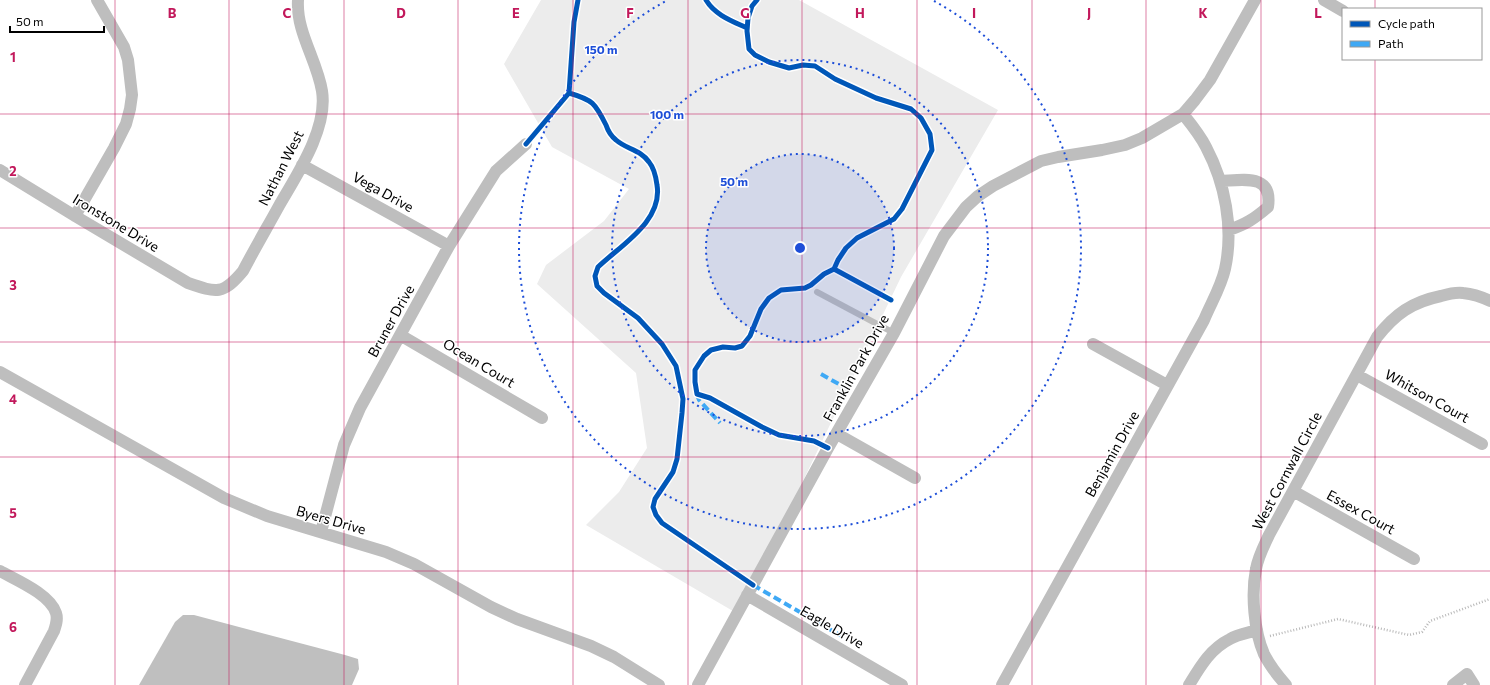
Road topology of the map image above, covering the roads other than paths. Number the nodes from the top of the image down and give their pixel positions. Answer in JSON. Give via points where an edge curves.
{"nodes":[{"id":1,"x":97,"y":0,"type":"edge"},
{"id":2,"x":298,"y":0,"type":"edge"},
{"id":3,"x":1255,"y":0,"type":"edge"},
{"id":4,"x":1324,"y":0,"type":"edge"},
{"id":5,"x":1342,"y":10,"type":"edge"},
{"id":6,"x":1183,"y":114,"type":"junction"},
{"id":7,"x":526,"y":144,"type":"dead end"},
{"id":8,"x":302,"y":165,"type":"junction"},
{"id":9,"x":0,"y":170,"type":"edge"},
{"id":10,"x":1220,"y":181,"type":"junction"},
{"id":11,"x":75,"y":216,"type":"junction"},
{"id":12,"x":1229,"y":230,"type":"junction"},
{"id":13,"x":449,"y":246,"type":"junction"},
{"id":14,"x":222,"y":290,"type":"joint"},
{"id":15,"x":817,"y":292,"type":"dead end"},
{"id":16,"x":1490,"y":301,"type":"edge"},
{"id":17,"x":894,"y":333,"type":"junction"},
{"id":18,"x":400,"y":335,"type":"junction"},
{"id":19,"x":1093,"y":344,"type":"dead end"},
{"id":20,"x":0,"y":372,"type":"edge"},
{"id":21,"x":1357,"y":375,"type":"junction"},
{"id":22,"x":1167,"y":386,"type":"junction"},
{"id":23,"x":542,"y":418,"type":"dead end"},
{"id":24,"x":837,"y":434,"type":"junction"},
{"id":25,"x":1482,"y":444,"type":"dead end"},
{"id":26,"x":915,"y":478,"type":"dead end"},
{"id":27,"x":1293,"y":491,"type":"junction"},
{"id":28,"x":321,"y":532,"type":"junction"},
{"id":29,"x":1414,"y":559,"type":"dead end"},
{"id":30,"x":0,"y":570,"type":"edge"},
{"id":31,"x":747,"y":595,"type":"junction"},
{"id":32,"x":1258,"y":634,"type":"junction"},
{"id":33,"x":25,"y":685,"type":"edge"},
{"id":34,"x":659,"y":685,"type":"edge"},
{"id":35,"x":698,"y":685,"type":"edge"},
{"id":36,"x":902,"y":685,"type":"edge"},
{"id":37,"x":1002,"y":685,"type":"edge"},
{"id":38,"x":1189,"y":685,"type":"edge"},
{"id":39,"x":1286,"y":685,"type":"edge"},
{"id":40,"x":1453,"y":685,"type":"edge"},
{"id":41,"x":1474,"y":685,"type":"edge"}],
"edges":[{"from":1,"to":11,"type":"street","via":[[124,47],[132,95],[126,124]]},
{"from":2,"to":8,"type":"street","name":"Nathan West","via":[[300,23],[320,81],[323,109],[318,130]]},
{"from":3,"to":6,"type":"street","name":"Franklin Park Drive","via":[[1210,80]]},
{"from":4,"to":5,"type":"street"},
{"from":6,"to":10,"type":"street","name":"Benjamin Drive","via":[[1205,145]]},
{"from":6,"to":17,"type":"street","name":"Franklin Park Drive","via":[[1125,145],[1041,162],[1009,176],[978,196],[966,207],[944,236]]},
{"from":7,"to":13,"type":"street","name":"Bruner Drive","via":[[496,171]]},
{"from":8,"to":13,"type":"street","name":"Vega Drive"},
{"from":8,"to":14,"type":"street","name":"Nathan West","via":[[243,271],[233,283]]},
{"from":9,"to":11,"type":"street","name":"Ironstone Drive"},
{"from":10,"to":12,"type":"street","name":"Benjamin Drive"},
{"from":10,"to":12,"type":"street","via":[[1258,182],[1266,186],[1269,196],[1268,207],[1259,215]]},
{"from":11,"to":14,"type":"street","name":"Ironstone Drive","via":[[188,283]]},
{"from":12,"to":22,"type":"street","name":"Benjamin Drive","via":[[1225,269],[1219,287],[1204,320]]},
{"from":13,"to":18,"type":"street","name":"Bruner Drive"},
{"from":15,"to":17,"type":"lane"},
{"from":16,"to":21,"type":"street","name":"West Cornwall Circle","via":[[1463,293],[1448,294],[1410,306],[1377,337]]},
{"from":17,"to":24,"type":"street","name":"Franklin Park Drive"},
{"from":18,"to":23,"type":"street","name":"Ocean Court"},
{"from":18,"to":28,"type":"street","name":"Bruner Drive","via":[[360,408],[344,445]]},
{"from":19,"to":22,"type":"street"},
{"from":20,"to":28,"type":"street","name":"Byers Drive","via":[[224,498],[267,516]]},
{"from":21,"to":25,"type":"street","name":"Whitson Court"},
{"from":21,"to":27,"type":"street","name":"West Cornwall Circle"},
{"from":22,"to":37,"type":"street","name":"Benjamin Drive"},
{"from":24,"to":26,"type":"street"},
{"from":24,"to":31,"type":"street","name":"Franklin Park Drive"},
{"from":27,"to":29,"type":"street","name":"Essex Court"},
{"from":27,"to":32,"type":"street","name":"West Cornwall Circle","via":[[1260,553],[1256,568],[1254,590]]},
{"from":28,"to":34,"type":"street","name":"Byers Drive","via":[[386,552],[414,564],[491,607],[614,657]]},
{"from":30,"to":33,"type":"street","via":[[42,595],[50,602],[56,613],[54,631]]},
{"from":31,"to":35,"type":"street","name":"Franklin Park Drive"},
{"from":31,"to":36,"type":"street","name":"Eagle Drive"},
{"from":32,"to":38,"type":"street","via":[[1231,638],[1219,646],[1200,666]]},
{"from":32,"to":39,"type":"street","name":"West Cornwall Circle","via":[[1264,654]]},
{"from":40,"to":41,"type":"street","via":[[1468,674]]}]}
